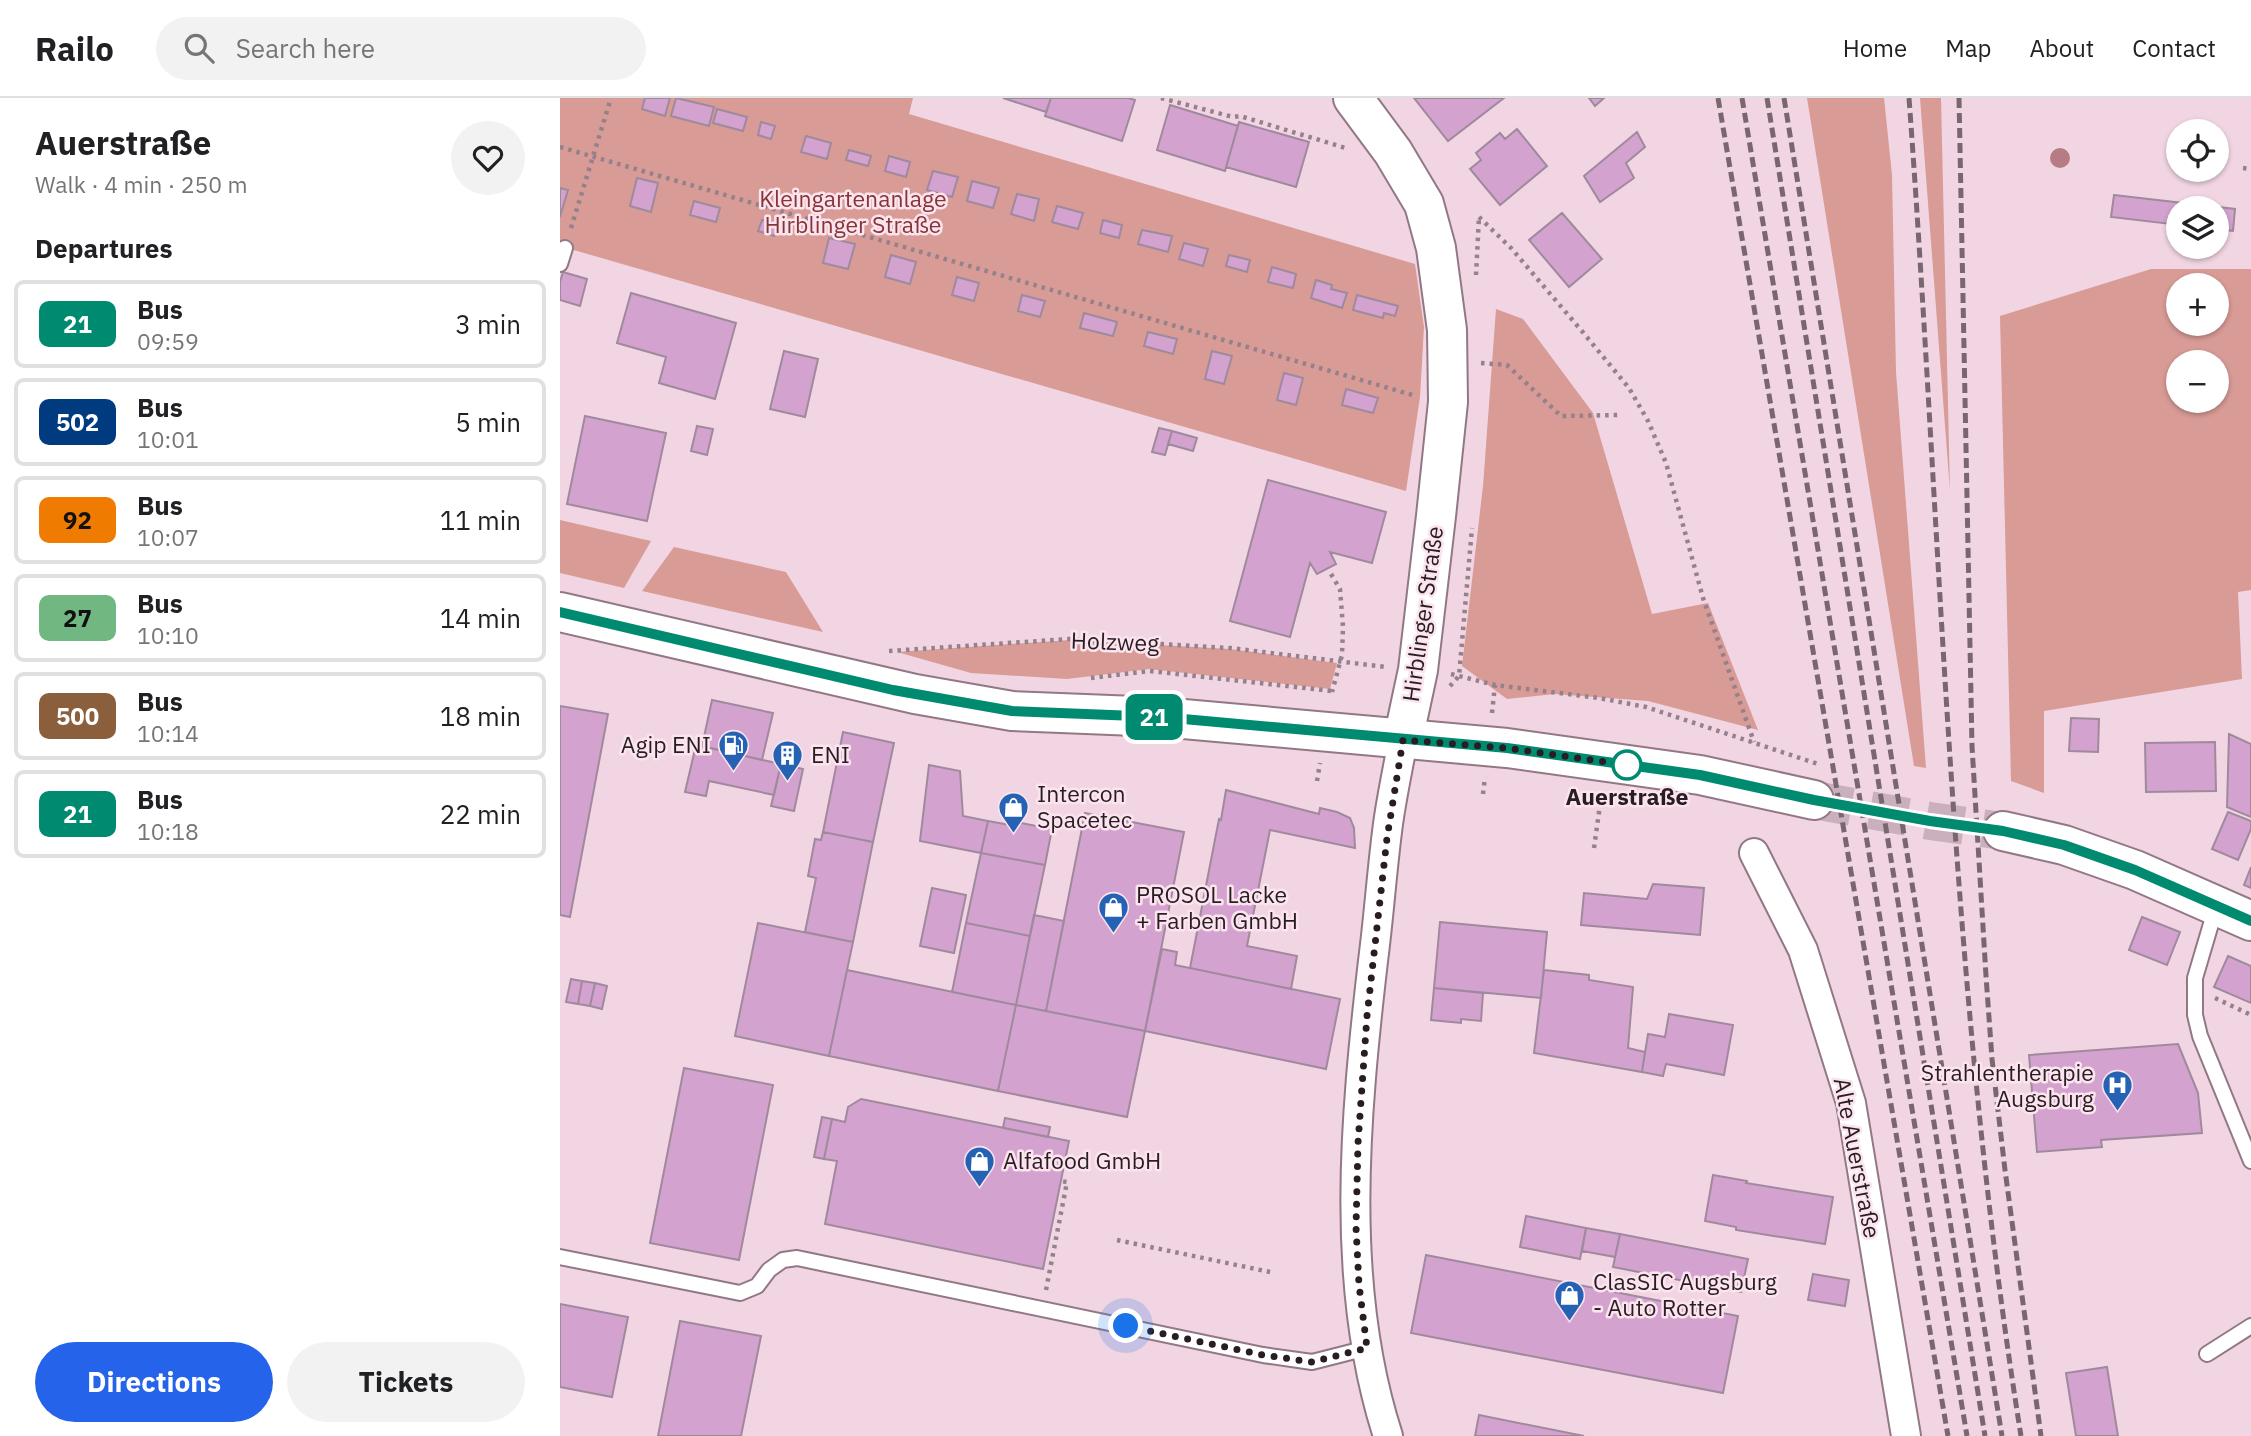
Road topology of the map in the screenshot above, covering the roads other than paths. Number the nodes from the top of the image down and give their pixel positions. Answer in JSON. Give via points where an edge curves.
{"nodes":[{"id":1,"x":1353,"y":98,"type":"edge"},
{"id":2,"x":565,"y":248,"type":"road end"},
{"id":3,"x":560,"y":264,"type":"edge"},
{"id":4,"x":560,"y":612,"type":"edge"},
{"id":5,"x":1403,"y":740,"type":"junction"},
{"id":6,"x":1820,"y":783,"type":"tunnel mouth"},
{"id":7,"x":2003,"y":831,"type":"tunnel mouth"},
{"id":8,"x":1754,"y":853,"type":"dead end"},
{"id":9,"x":2217,"y":906,"type":"junction"},
{"id":10,"x":2251,"y":921,"type":"edge"},
{"id":11,"x":2251,"y":1161,"type":"edge"},
{"id":12,"x":560,"y":1256,"type":"edge"},
{"id":13,"x":2251,"y":1326,"type":"edge"},
{"id":14,"x":1367,"y":1348,"type":"junction"},
{"id":15,"x":2207,"y":1354,"type":"dead end"},
{"id":16,"x":1388,"y":1436,"type":"edge"},
{"id":17,"x":1906,"y":1436,"type":"edge"}],
"edges":[{"from":1,"to":5,"type":"main road","name":"Hirblinger Straße","via":[[1424,204],[1436,248],[1447,330],[1448,402],[1418,670]]},
{"from":2,"to":3,"type":"lane"},
{"from":4,"to":5,"type":"main road","via":[[890,689],[1012,711],[1161,717]]},
{"from":5,"to":6,"type":"main road","via":[[1507,748],[1700,775]]},
{"from":5,"to":14,"type":"street","via":[[1367,1016],[1358,1143],[1356,1227]]},
{"from":7,"to":9,"type":"main road","via":[[2064,845]]},
{"from":8,"to":17,"type":"street","name":"Alte Auerstraße","via":[[1803,950],[1851,1103]]},
{"from":9,"to":10,"type":"main road"},
{"from":9,"to":11,"type":"lane","via":[[2195,978],[2195,1015]]},
{"from":12,"to":14,"type":"lane","via":[[740,1293],[757,1286],[783,1260],[797,1258],[1263,1355],[1312,1362]]},
{"from":13,"to":15,"type":"lane"},
{"from":14,"to":16,"type":"street"}]}
